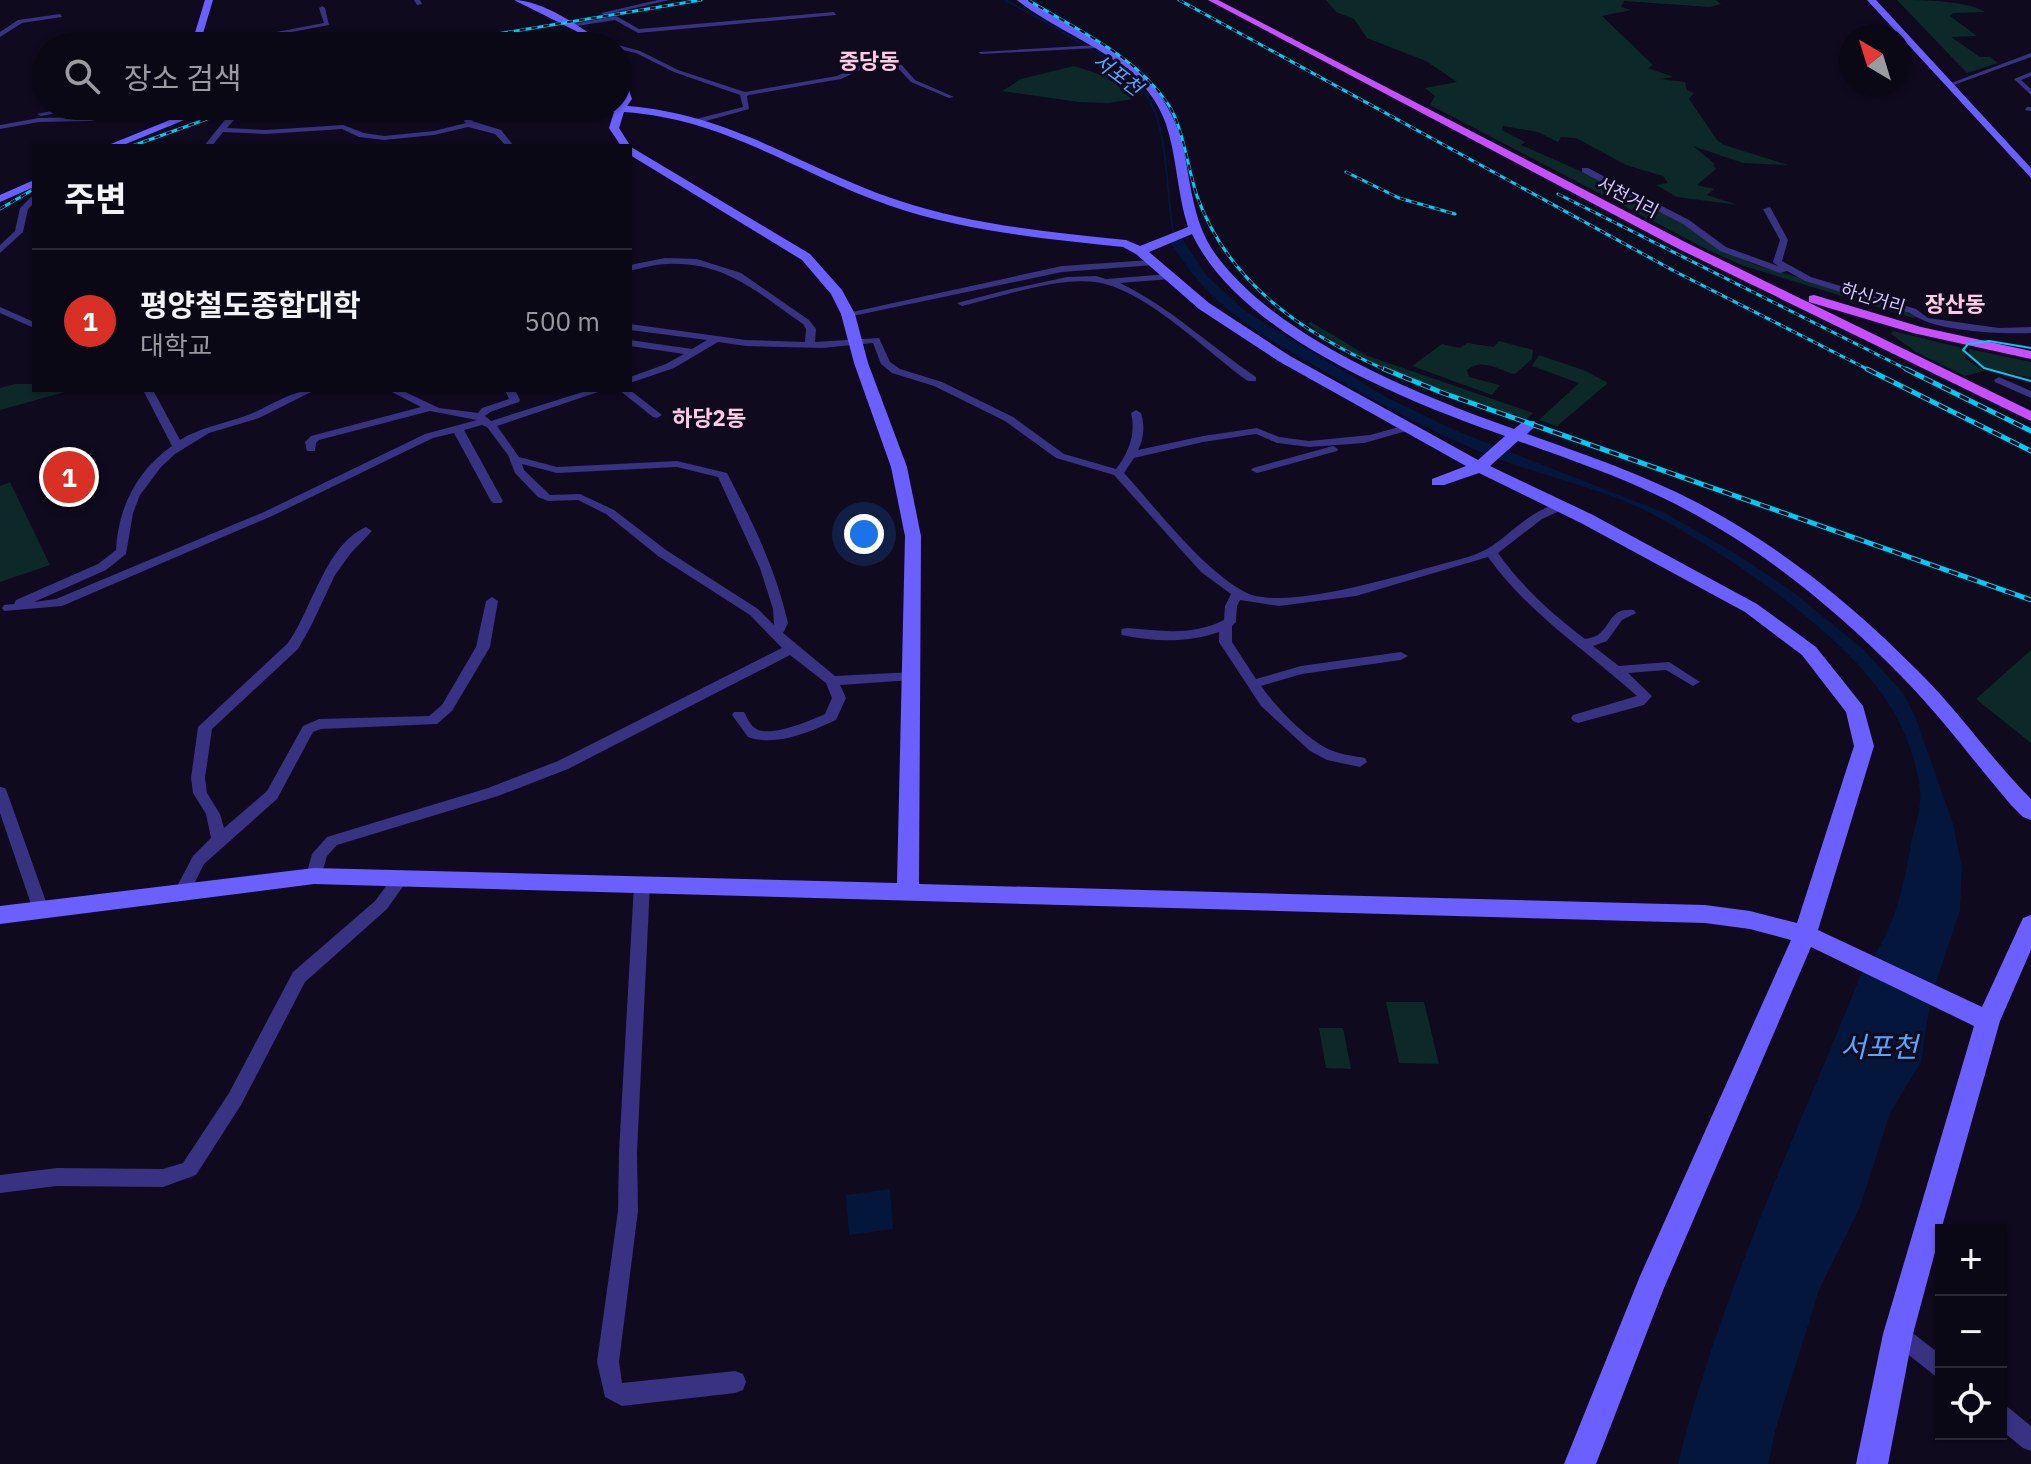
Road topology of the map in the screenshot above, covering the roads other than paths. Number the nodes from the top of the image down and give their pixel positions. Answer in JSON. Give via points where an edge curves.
{"nodes":[{"id":1,"x":209,"y":0,"type":"edge"},
{"id":2,"x":518,"y":0,"type":"edge"},
{"id":3,"x":667,"y":0,"type":"edge"},
{"id":4,"x":1021,"y":0,"type":"edge"},
{"id":5,"x":1212,"y":0,"type":"edge"},
{"id":6,"x":1871,"y":0,"type":"edge"},
{"id":7,"x":322,"y":8,"type":"dead end"},
{"id":8,"x":834,"y":14,"type":"dead end"},
{"id":9,"x":60,"y":16,"type":"dead end"},
{"id":10,"x":560,"y":20,"type":"junction"},
{"id":11,"x":570,"y":25,"type":"junction"},
{"id":12,"x":199,"y":32,"type":"edge"},
{"id":13,"x":283,"y":32,"type":"edge"},
{"id":14,"x":580,"y":32,"type":"edge"},
{"id":15,"x":0,"y":35,"type":"edge"},
{"id":16,"x":1087,"y":48,"type":"junction"},
{"id":17,"x":632,"y":51,"type":"edge"},
{"id":18,"x":981,"y":52,"type":"dead end"},
{"id":19,"x":2030,"y":56,"type":"edge"},
{"id":20,"x":2031,"y":74,"type":"edge"},
{"id":21,"x":1949,"y":85,"type":"junction"},
{"id":22,"x":2031,"y":93,"type":"edge"},
{"id":23,"x":745,"y":94,"type":"junction"},
{"id":24,"x":951,"y":97,"type":"dead end"},
{"id":25,"x":632,"y":112,"type":"edge"},
{"id":26,"x":32,"y":119,"type":"edge"},
{"id":27,"x":58,"y":120,"type":"edge"},
{"id":28,"x":177,"y":120,"type":"edge"},
{"id":29,"x":229,"y":120,"type":"edge"},
{"id":30,"x":469,"y":120,"type":"edge"},
{"id":31,"x":617,"y":120,"type":"edge"},
{"id":32,"x":26,"y":121,"type":"junction"},
{"id":33,"x":699,"y":121,"type":"junction"},
{"id":34,"x":470,"y":124,"type":"junction"},
{"id":35,"x":0,"y":127,"type":"edge"},
{"id":36,"x":219,"y":130,"type":"junction"},
{"id":37,"x":423,"y":134,"type":"junction"},
{"id":38,"x":116,"y":144,"type":"edge"},
{"id":39,"x":209,"y":144,"type":"edge"},
{"id":40,"x":416,"y":144,"type":"edge"},
{"id":41,"x":508,"y":144,"type":"edge"},
{"id":42,"x":625,"y":144,"type":"edge"},
{"id":43,"x":632,"y":150,"type":"edge"},
{"id":44,"x":1585,"y":170,"type":"dead end"},
{"id":45,"x":2031,"y":175,"type":"edge"},
{"id":46,"x":32,"y":184,"type":"edge"},
{"id":47,"x":0,"y":199,"type":"edge"},
{"id":48,"x":32,"y":201,"type":"edge"},
{"id":49,"x":1767,"y":209,"type":"dead end"},
{"id":50,"x":1183,"y":234,"type":"junction"},
{"id":51,"x":0,"y":250,"type":"edge"},
{"id":52,"x":1146,"y":257,"type":"junction"},
{"id":53,"x":632,"y":268,"type":"edge"},
{"id":54,"x":1168,"y":277,"type":"junction"},
{"id":55,"x":1753,"y":278,"type":"junction"},
{"id":56,"x":1808,"y":279,"type":"junction"},
{"id":57,"x":1108,"y":281,"type":"junction"},
{"id":58,"x":962,"y":303,"type":"dead end"},
{"id":59,"x":0,"y":310,"type":"edge"},
{"id":60,"x":848,"y":314,"type":"junction"},
{"id":61,"x":32,"y":324,"type":"edge"},
{"id":62,"x":1922,"y":325,"type":"junction"},
{"id":63,"x":632,"y":327,"type":"edge"},
{"id":64,"x":2031,"y":330,"type":"edge"},
{"id":65,"x":716,"y":339,"type":"junction"},
{"id":66,"x":855,"y":342,"type":"junction"},
{"id":67,"x":632,"y":343,"type":"edge"},
{"id":68,"x":810,"y":344,"type":"junction"},
{"id":69,"x":693,"y":352,"type":"junction"},
{"id":70,"x":2031,"y":355,"type":"edge"},
{"id":71,"x":632,"y":379,"type":"edge"},
{"id":72,"x":1252,"y":379,"type":"dead end"},
{"id":73,"x":1999,"y":380,"type":"dead end"},
{"id":74,"x":149,"y":392,"type":"edge"},
{"id":75,"x":306,"y":392,"type":"edge"},
{"id":76,"x":397,"y":392,"type":"edge"},
{"id":77,"x":511,"y":392,"type":"edge"},
{"id":78,"x":592,"y":392,"type":"edge"},
{"id":79,"x":627,"y":392,"type":"edge"},
{"id":80,"x":2031,"y":395,"type":"edge"},
{"id":81,"x":431,"y":408,"type":"junction"},
{"id":82,"x":1136,"y":413,"type":"dead end"},
{"id":83,"x":657,"y":415,"type":"dead end"},
{"id":84,"x":2031,"y":417,"type":"edge"},
{"id":85,"x":485,"y":421,"type":"junction"},
{"id":86,"x":1529,"y":424,"type":"dead end"},
{"id":87,"x":457,"y":428,"type":"junction"},
{"id":88,"x":1406,"y":428,"type":"junction"},
{"id":89,"x":1371,"y":438,"type":"junction"},
{"id":90,"x":1511,"y":439,"type":"junction"},
{"id":91,"x":178,"y":446,"type":"junction"},
{"id":92,"x":311,"y":449,"type":"dead end"},
{"id":93,"x":1133,"y":455,"type":"junction"},
{"id":94,"x":514,"y":459,"type":"junction"},
{"id":95,"x":1484,"y":464,"type":"junction"},
{"id":96,"x":1257,"y":470,"type":"dead end"},
{"id":97,"x":1118,"y":473,"type":"junction"},
{"id":98,"x":1438,"y":482,"type":"dead end"},
{"id":99,"x":497,"y":501,"type":"dead end"},
{"id":100,"x":1560,"y":507,"type":"junction"},
{"id":101,"x":366,"y":531,"type":"dead end"},
{"id":102,"x":1491,"y":552,"type":"junction"},
{"id":103,"x":1237,"y":594,"type":"junction"},
{"id":104,"x":492,"y":601,"type":"dead end"},
{"id":105,"x":4,"y":609,"type":"edge"},
{"id":106,"x":1630,"y":613,"type":"dead end"},
{"id":107,"x":1226,"y":624,"type":"junction"},
{"id":108,"x":777,"y":632,"type":"junction"},
{"id":109,"x":1127,"y":632,"type":"dead end"},
{"id":110,"x":1582,"y":645,"type":"junction"},
{"id":111,"x":791,"y":649,"type":"junction"},
{"id":112,"x":1401,"y":656,"type":"dead end"},
{"id":113,"x":1617,"y":670,"type":"junction"},
{"id":114,"x":913,"y":676,"type":"junction"},
{"id":115,"x":832,"y":681,"type":"junction"},
{"id":116,"x":1693,"y":682,"type":"dead end"},
{"id":117,"x":1253,"y":684,"type":"junction"},
{"id":118,"x":739,"y":715,"type":"dead end"},
{"id":119,"x":1578,"y":718,"type":"dead end"},
{"id":120,"x":1360,"y":762,"type":"dead end"},
{"id":121,"x":0,"y":792,"type":"edge"},
{"id":122,"x":2031,"y":812,"type":"edge"},
{"id":123,"x":219,"y":840,"type":"junction"},
{"id":124,"x":314,"y":876,"type":"junction"},
{"id":125,"x":401,"y":878,"type":"junction"},
{"id":126,"x":642,"y":884,"type":"junction"},
{"id":127,"x":908,"y":890,"type":"junction"},
{"id":128,"x":182,"y":892,"type":"junction"},
{"id":129,"x":41,"y":910,"type":"junction"},
{"id":130,"x":0,"y":915,"type":"edge"},
{"id":131,"x":2031,"y":924,"type":"edge"},
{"id":132,"x":1805,"y":934,"type":"junction"},
{"id":133,"x":1988,"y":1021,"type":"junction"},
{"id":134,"x":0,"y":1184,"type":"edge"},
{"id":135,"x":1898,"y":1334,"type":"junction"},
{"id":136,"x":1935,"y":1363,"type":"edge"},
{"id":137,"x":735,"y":1382,"type":"dead end"},
{"id":138,"x":2007,"y":1421,"type":"edge"},
{"id":139,"x":2031,"y":1440,"type":"edge"},
{"id":140,"x":1580,"y":1464,"type":"edge"},
{"id":141,"x":1872,"y":1464,"type":"edge"}],
"edges":[{"from":1,"to":12,"type":"street"},
{"from":2,"to":10,"type":"street"},
{"from":3,"to":10,"type":"street"},
{"from":4,"to":16,"type":"street"},
{"from":5,"to":55,"type":"main road","name":"서천거리"},
{"from":6,"to":21,"type":"street"},
{"from":7,"to":13,"type":"street","via":[[327,24]]},
{"from":8,"to":11,"type":"street","via":[[638,31],[616,18]]},
{"from":9,"to":15,"type":"street","via":[[20,21]]},
{"from":10,"to":11,"type":"street"},
{"from":11,"to":14,"type":"street"},
{"from":16,"to":18,"type":"street"},
{"from":16,"to":50,"type":"street","via":[[1135,72],[1163,105],[1190,214]]},
{"from":17,"to":23,"type":"street"},
{"from":19,"to":21,"type":"street"},
{"from":20,"to":22,"type":"street","via":[[2017,79]]},
{"from":21,"to":45,"type":"street"},
{"from":23,"to":24,"type":"street","via":[[839,78],[879,61],[898,64],[913,81]]},
{"from":23,"to":33,"type":"street","via":[[747,108]]},
{"from":25,"to":33,"type":"street"},
{"from":26,"to":32,"type":"street"},
{"from":27,"to":32,"type":"street"},
{"from":28,"to":38,"type":"street"},
{"from":29,"to":36,"type":"street"},
{"from":30,"to":34,"type":"street"},
{"from":31,"to":42,"type":"street","via":[[614,128]]},
{"from":32,"to":35,"type":"street"},
{"from":33,"to":52,"type":"street","via":[[922,212],[988,228],[1126,244]]},
{"from":34,"to":37,"type":"street"},
{"from":34,"to":41,"type":"street","via":[[498,132]]},
{"from":36,"to":37,"type":"street","via":[[343,127],[373,137]]},
{"from":36,"to":39,"type":"street"},
{"from":37,"to":40,"type":"street"},
{"from":43,"to":60,"type":"street","via":[[806,257]]},
{"from":44,"to":56,"type":"street","via":[[1686,222],[1723,249]]},
{"from":46,"to":47,"type":"street"},
{"from":48,"to":51,"type":"street","via":[[24,208],[20,230]]},
{"from":49,"to":56,"type":"street","via":[[1784,240],[1777,262]]},
{"from":50,"to":52,"type":"street"},
{"from":50,"to":90,"type":"street","via":[[1205,249],[1247,296],[1318,346]]},
{"from":52,"to":54,"type":"street"},
{"from":52,"to":60,"type":"street"},
{"from":53,"to":68,"type":"street","via":[[684,260],[738,275],[806,322]]},
{"from":54,"to":57,"type":"street"},
{"from":54,"to":88,"type":"street","via":[[1237,330]]},
{"from":55,"to":62,"type":"main road","name":"하신거리"},
{"from":55,"to":84,"type":"main road","name":"서천거리"},
{"from":56,"to":62,"type":"street","via":[[1913,311]]},
{"from":57,"to":58,"type":"street","via":[[1073,280]]},
{"from":57,"to":72,"type":"street","via":[[1165,314]]},
{"from":59,"to":61,"type":"street"},
{"from":60,"to":66,"type":"street"},
{"from":62,"to":64,"type":"street"},
{"from":62,"to":70,"type":"main road","name":"하신거리"},
{"from":63,"to":65,"type":"street"},
{"from":65,"to":68,"type":"street"},
{"from":65,"to":69,"type":"street"},
{"from":66,"to":68,"type":"street"},
{"from":66,"to":97,"type":"street","via":[[876,340],[886,364],[896,371],[938,384],[1009,419],[1060,456]]},
{"from":66,"to":114,"type":"street","via":[[899,467],[913,536]]},
{"from":67,"to":69,"type":"street"},
{"from":69,"to":71,"type":"street"},
{"from":73,"to":80,"type":"street"},
{"from":74,"to":91,"type":"street"},
{"from":75,"to":91,"type":"street"},
{"from":76,"to":81,"type":"street"},
{"from":77,"to":85,"type":"street","via":[[515,400],[486,410]]},
{"from":78,"to":85,"type":"street"},
{"from":79,"to":83,"type":"street"},
{"from":81,"to":85,"type":"street"},
{"from":81,"to":92,"type":"street","via":[[315,438]]},
{"from":82,"to":93,"type":"street"},
{"from":85,"to":87,"type":"street"},
{"from":85,"to":94,"type":"street"},
{"from":86,"to":90,"type":"street"},
{"from":87,"to":99,"type":"street"},
{"from":87,"to":105,"type":"street","via":[[58,603]]},
{"from":88,"to":89,"type":"street"},
{"from":88,"to":95,"type":"street"},
{"from":89,"to":93,"type":"street","via":[[1309,444],[1257,431]]},
{"from":89,"to":96,"type":"street"},
{"from":90,"to":95,"type":"street"},
{"from":90,"to":122,"type":"street","via":[[1666,493],[1780,561],[1892,656]]},
{"from":91,"to":105,"type":"street","via":[[133,493],[121,531],[122,551],[102,567]]},
{"from":93,"to":97,"type":"street"},
{"from":94,"to":108,"type":"street","via":[[542,495],[580,497],[610,512]]},
{"from":94,"to":108,"type":"street","via":[[557,470],[677,464],[723,475],[778,604],[782,623]]},
{"from":95,"to":98,"type":"street"},
{"from":95,"to":100,"type":"street"},
{"from":97,"to":103,"type":"street","via":[[1205,569]]},
{"from":100,"to":102,"type":"street"},
{"from":100,"to":132,"type":"street","via":[[1659,556],[1779,626],[1809,651],[1856,711],[1864,746]]},
{"from":101,"to":123,"type":"street","via":[[321,588],[293,646],[205,727],[198,778]]},
{"from":102,"to":103,"type":"street","via":[[1356,592],[1279,602]]},
{"from":102,"to":110,"type":"street","via":[[1528,599]]},
{"from":103,"to":107,"type":"street"},
{"from":104,"to":123,"type":"street","via":[[483,647],[447,708],[432,721],[319,724],[308,729],[272,795]]},
{"from":106,"to":110,"type":"street","via":[[1618,617],[1602,638]]},
{"from":107,"to":109,"type":"street","via":[[1195,637]]},
{"from":107,"to":117,"type":"street","via":[[1225,642]]},
{"from":108,"to":111,"type":"street"},
{"from":110,"to":113,"type":"street"},
{"from":111,"to":115,"type":"street"},
{"from":111,"to":124,"type":"street","via":[[563,765],[332,841],[320,854]]},
{"from":112,"to":117,"type":"street","via":[[1301,670]]},
{"from":113,"to":116,"type":"street","via":[[1669,666]]},
{"from":113,"to":119,"type":"street","via":[[1645,696]]},
{"from":114,"to":115,"type":"street"},
{"from":114,"to":127,"type":"street"},
{"from":115,"to":118,"type":"street","via":[[839,698],[835,713],[816,725],[758,736]]},
{"from":117,"to":120,"type":"street","via":[[1315,748]]},
{"from":121,"to":129,"type":"street"},
{"from":123,"to":128,"type":"street","via":[[198,860]]},
{"from":124,"to":125,"type":"street"},
{"from":124,"to":128,"type":"street"},
{"from":125,"to":126,"type":"street"},
{"from":125,"to":134,"type":"street","via":[[381,905],[299,977],[235,1099],[189,1169],[163,1178],[57,1177]]},
{"from":126,"to":127,"type":"street"},
{"from":126,"to":137,"type":"street","via":[[628,1211],[608,1362],[613,1389],[622,1395]]},
{"from":127,"to":132,"type":"street","via":[[1705,914]]},
{"from":128,"to":129,"type":"street"},
{"from":129,"to":130,"type":"street"},
{"from":131,"to":133,"type":"street"},
{"from":132,"to":133,"type":"street"},
{"from":132,"to":140,"type":"street","via":[[1650,1286]]},
{"from":133,"to":135,"type":"street"},
{"from":135,"to":136,"type":"street"},
{"from":135,"to":141,"type":"street"},
{"from":138,"to":139,"type":"street"}]}
